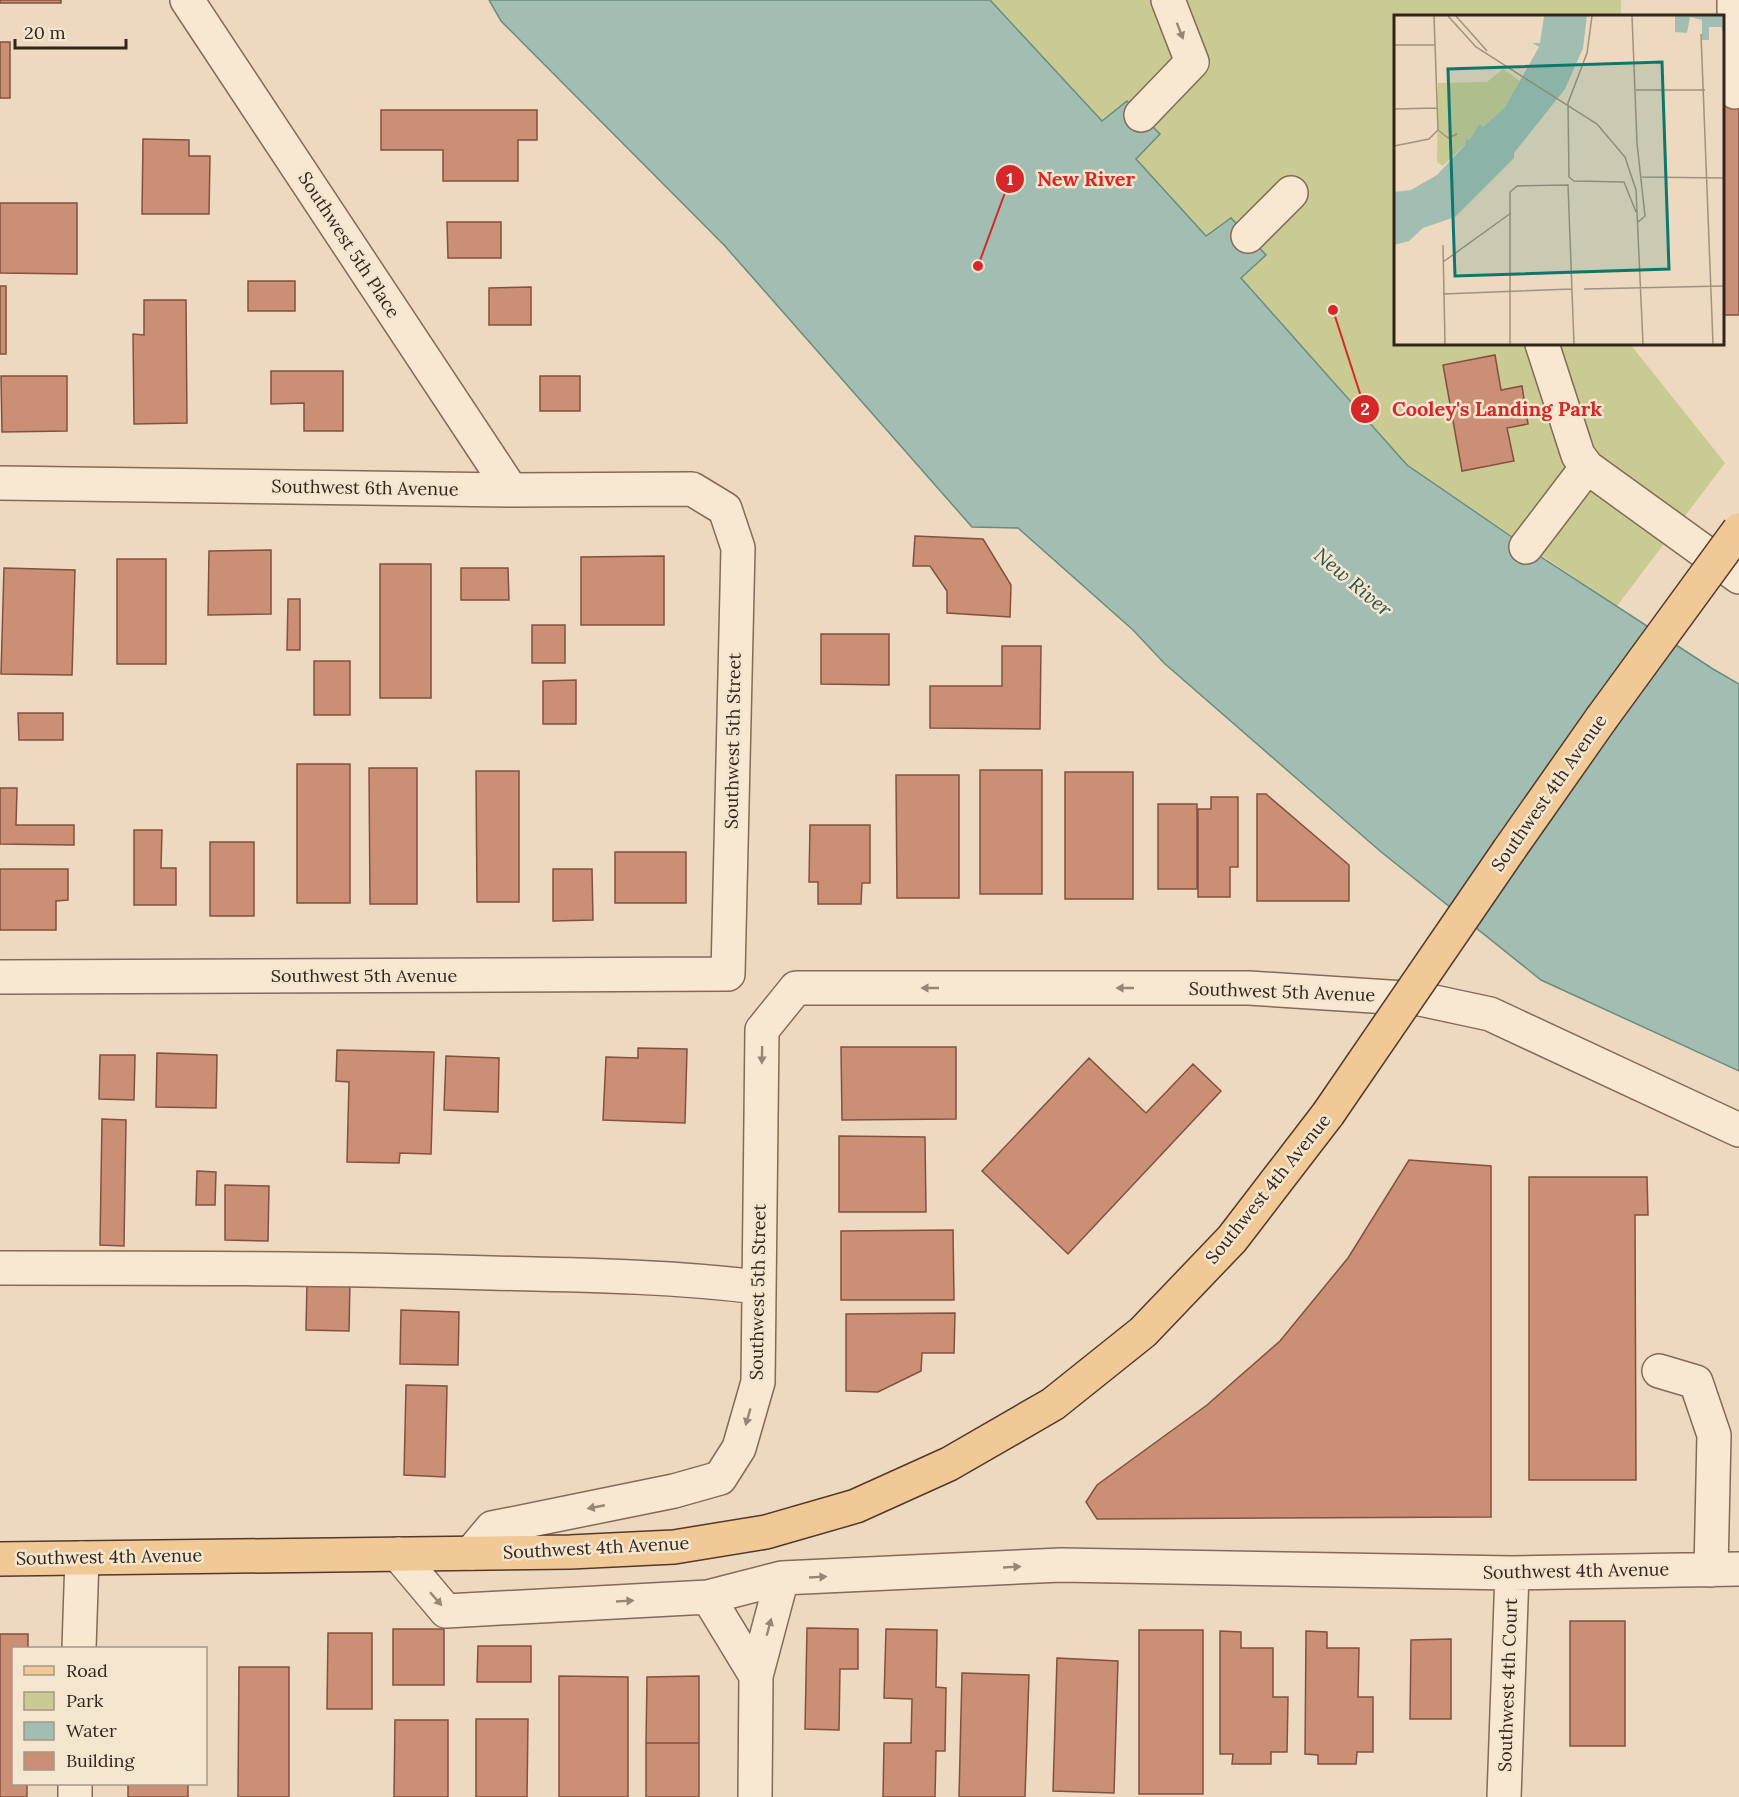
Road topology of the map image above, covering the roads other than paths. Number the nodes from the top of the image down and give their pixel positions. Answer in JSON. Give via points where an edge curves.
{"nodes":[{"id":1,"x":187,"y":0,"type":"edge"},
{"id":2,"x":1168,"y":0,"type":"edge"},
{"id":3,"x":1734,"y":0,"type":"edge"},
{"id":4,"x":1735,"y":92,"type":"dead end"},
{"id":5,"x":1141,"y":115,"type":"dead end"},
{"id":6,"x":1291,"y":192,"type":"dead end"},
{"id":7,"x":1248,"y":237,"type":"dead end"},
{"id":8,"x":1542,"y":345,"type":"edge"},
{"id":9,"x":1587,"y":467,"type":"junction"},
{"id":10,"x":0,"y":483,"type":"edge"},
{"id":11,"x":511,"y":490,"type":"junction"},
{"id":12,"x":725,"y":509,"type":"joint"},
{"id":13,"x":1739,"y":530,"type":"edge"},
{"id":14,"x":1526,"y":547,"type":"dead end"},
{"id":15,"x":1739,"y":577,"type":"edge"},
{"id":16,"x":728,"y":974,"type":"joint"},
{"id":17,"x":0,"y":977,"type":"edge"},
{"id":18,"x":796,"y":988,"type":"joint"},
{"id":19,"x":1739,"y":1130,"type":"edge"},
{"id":20,"x":0,"y":1269,"type":"edge"},
{"id":21,"x":758,"y":1287,"type":"junction"},
{"id":22,"x":1659,"y":1371,"type":"dead end"},
{"id":23,"x":471,"y":1553,"type":"junction"},
{"id":24,"x":398,"y":1554,"type":"junction"},
{"id":25,"x":82,"y":1558,"type":"junction"},
{"id":26,"x":0,"y":1559,"type":"edge"},
{"id":27,"x":1725,"y":1570,"type":"edge"},
{"id":28,"x":1512,"y":1573,"type":"junction"},
{"id":29,"x":782,"y":1578,"type":"junction"},
{"id":30,"x":708,"y":1597,"type":"junction"},
{"id":31,"x":79,"y":1647,"type":"edge"},
{"id":32,"x":756,"y":1676,"type":"junction"},
{"id":33,"x":755,"y":1797,"type":"edge"},
{"id":34,"x":1504,"y":1797,"type":"edge"}],
"edges":[{"from":1,"to":11,"type":"street","name":"Southwest 5th Place"},
{"from":2,"to":5,"type":"street","one_way":true,"via":[[1192,62]]},
{"from":3,"to":4,"type":"street"},
{"from":6,"to":7,"type":"street"},
{"from":8,"to":9,"type":"street","via":[[1578,455]]},
{"from":9,"to":14,"type":"street"},
{"from":9,"to":15,"type":"street"},
{"from":10,"to":11,"type":"street","name":"Southwest 6th Avenue"},
{"from":11,"to":12,"type":"street","name":"Southwest 6th Avenue","via":[[692,489]]},
{"from":12,"to":16,"type":"street","name":"Southwest 5th Street","via":[[738,548]]},
{"from":13,"to":23,"type":"main road","name":"Southwest 4th Avenue","bridge":true,"via":[[1509,850],[1328,1114],[1232,1239],[1143,1332],[1053,1404],[949,1464],[856,1506],[766,1532],[674,1547]]},
{"from":16,"to":17,"type":"street","name":"Southwest 5th Avenue"},
{"from":19,"to":18,"type":"street","name":"Southwest 5th Avenue","one_way":true,"via":[[1490,1014],[1420,999],[1249,988]]},
{"from":18,"to":21,"type":"street","name":"Southwest 5th Street","one_way":true,"via":[[762,1030]]},
{"from":20,"to":21,"type":"street","via":[[224,1268],[611,1275]]},
{"from":21,"to":23,"type":"street","name":"Southwest 5th Street","one_way":true,"via":[[758,1382],[739,1448],[720,1478],[492,1528]]},
{"from":22,"to":27,"type":"street","via":[[1696,1382],[1714,1435]]},
{"from":23,"to":24,"type":"main road","name":"Southwest 4th Avenue"},
{"from":24,"to":25,"type":"main road","name":"Southwest 4th Avenue"},
{"from":24,"to":30,"type":"street","name":"Southwest 4th Avenue","one_way":true,"via":[[446,1611]]},
{"from":25,"to":26,"type":"main road","name":"Southwest 4th Avenue"},
{"from":25,"to":31,"type":"street"},
{"from":27,"to":28,"type":"street","name":"Southwest 4th Avenue"},
{"from":29,"to":28,"type":"street","name":"Southwest 4th Avenue","one_way":true,"via":[[1061,1565]]},
{"from":28,"to":34,"type":"street","name":"Southwest 4th Court"},
{"from":29,"to":30,"type":"street","name":"Southwest 4th Avenue"},
{"from":32,"to":29,"type":"street","one_way":true},
{"from":30,"to":32,"type":"street"},
{"from":32,"to":33,"type":"street"}]}
